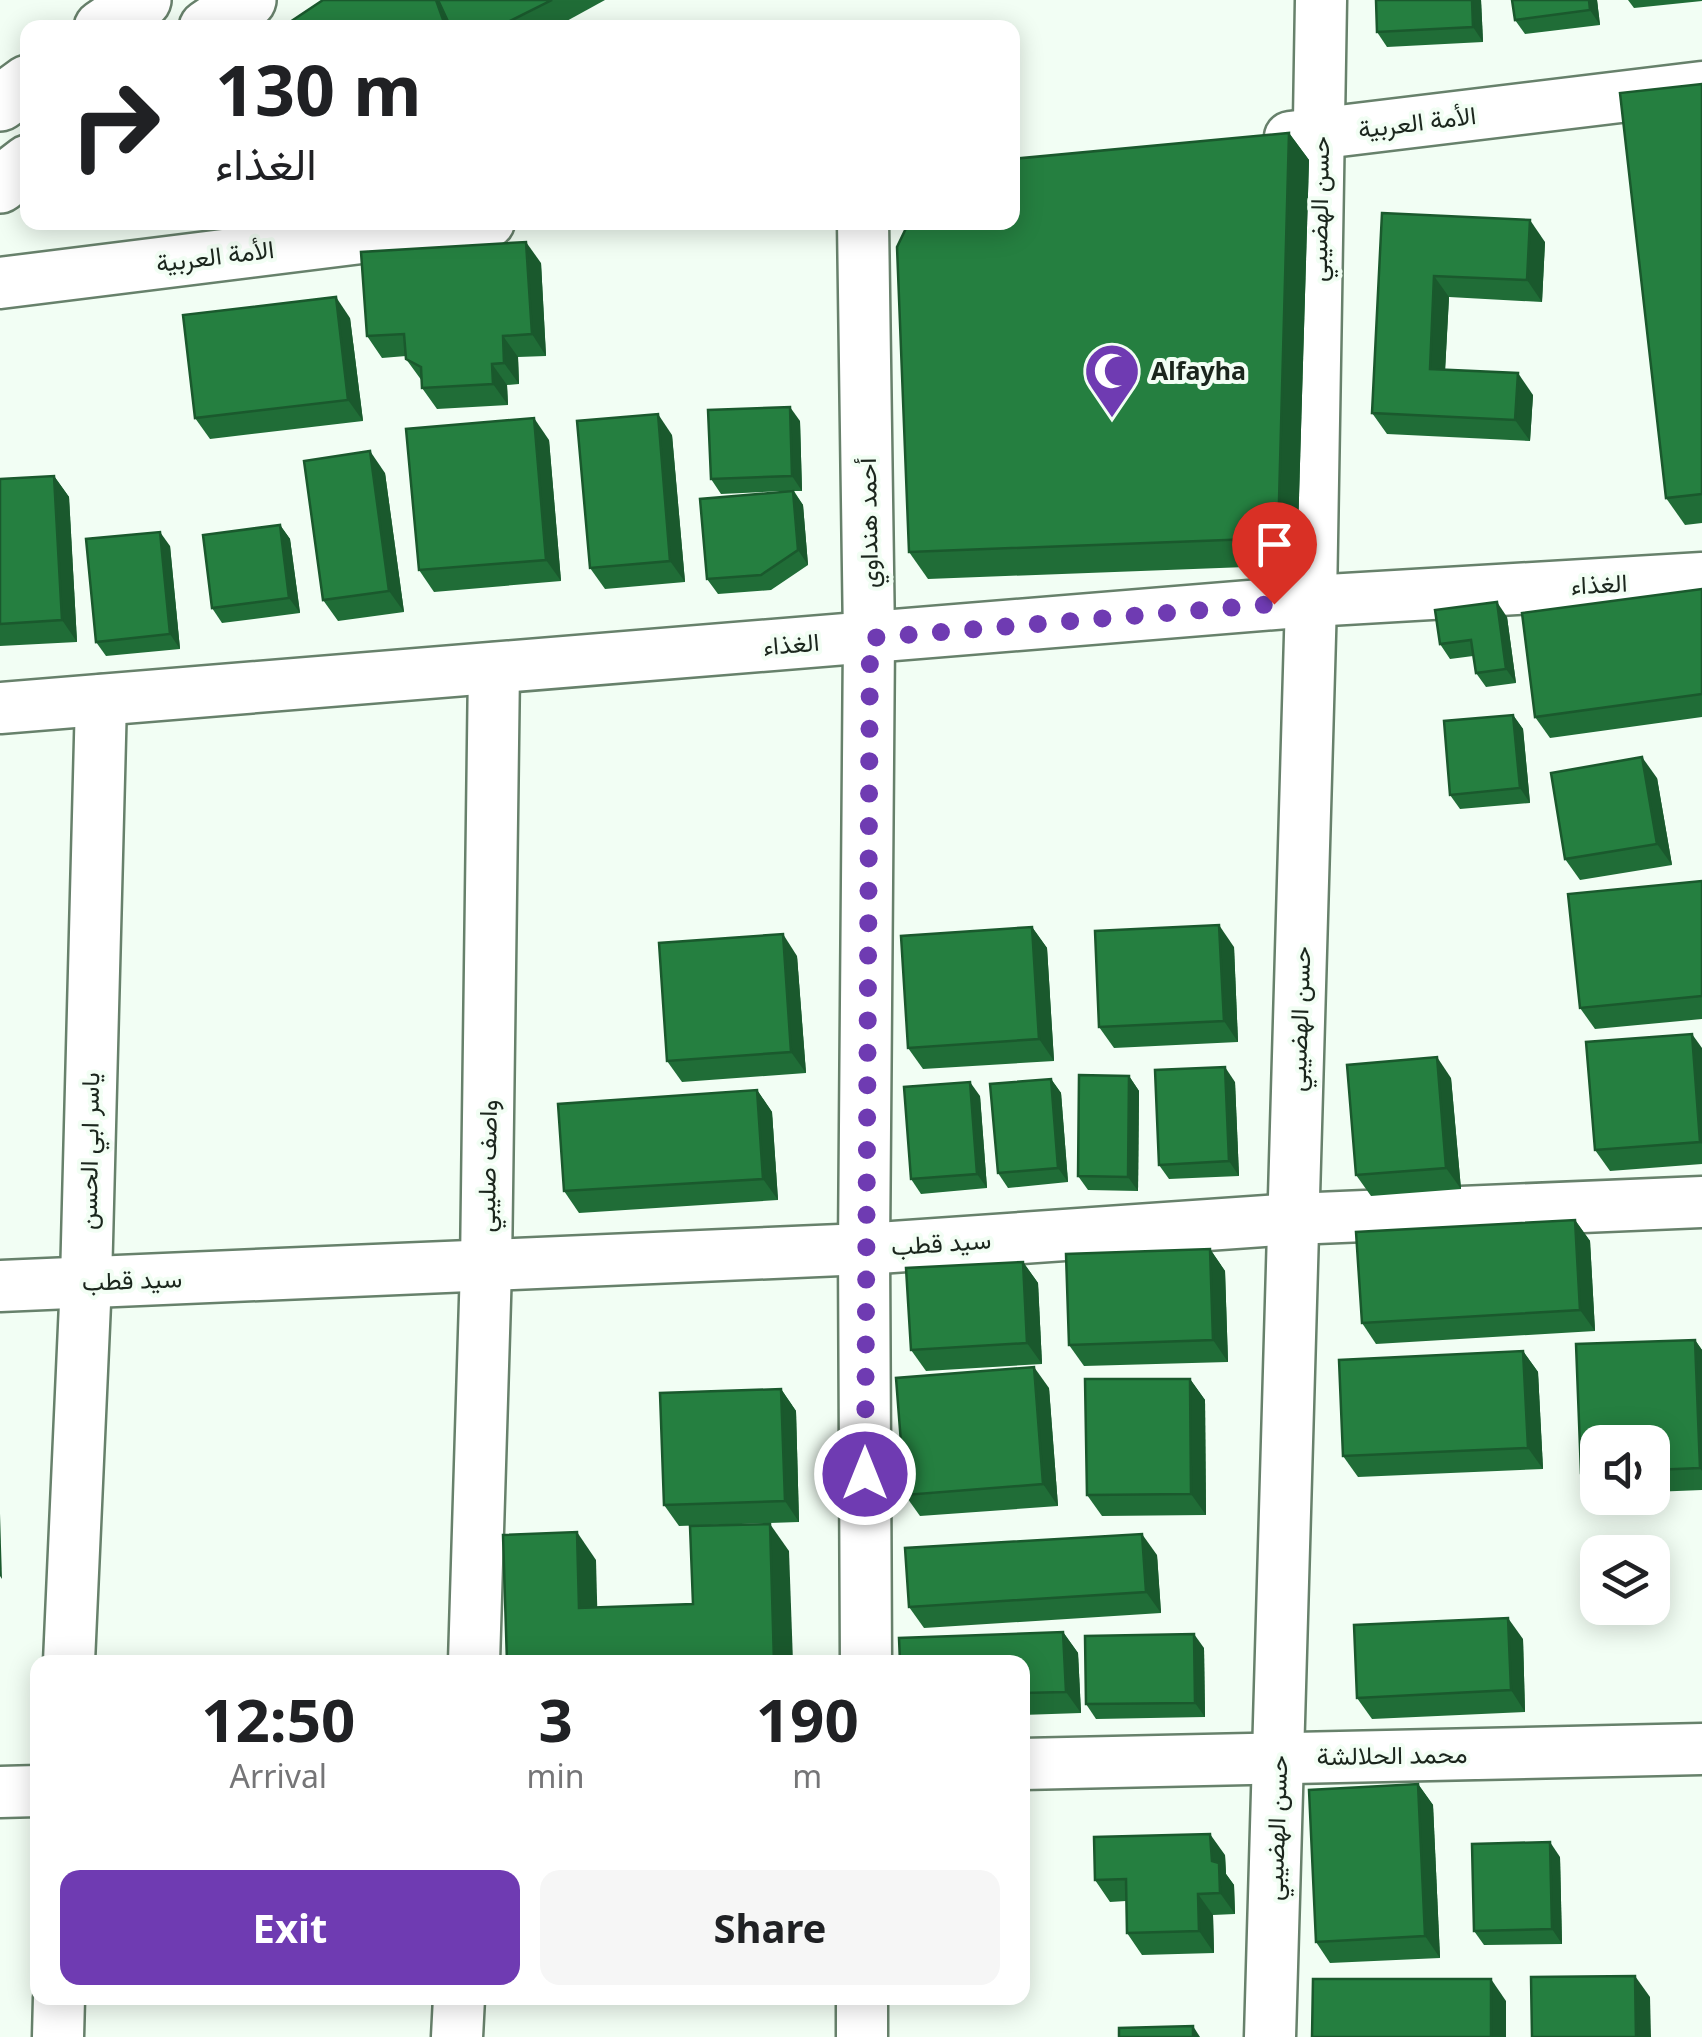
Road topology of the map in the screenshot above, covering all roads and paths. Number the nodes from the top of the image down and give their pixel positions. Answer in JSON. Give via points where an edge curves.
{"nodes":[{"id":1,"x":248,"y":0,"type":"edge"},
{"id":2,"x":1321,"y":0,"type":"edge"},
{"id":3,"x":218,"y":20,"type":"edge"},
{"id":4,"x":1702,"y":86,"type":"edge"},
{"id":5,"x":1321,"y":134,"type":"junction"},
{"id":6,"x":1244,"y":141,"type":"edge"},
{"id":7,"x":20,"y":169,"type":"edge"},
{"id":8,"x":0,"y":185,"type":"edge"},
{"id":9,"x":425,"y":230,"type":"edge"},
{"id":10,"x":863,"y":230,"type":"edge"},
{"id":11,"x":0,"y":283,"type":"edge"},
{"id":12,"x":1702,"y":578,"type":"edge"},
{"id":13,"x":1311,"y":601,"type":"junction"},
{"id":14,"x":870,"y":638,"type":"junction"},
{"id":15,"x":494,"y":668,"type":"junction"},
{"id":16,"x":101,"y":700,"type":"junction"},
{"id":17,"x":0,"y":708,"type":"edge"},
{"id":18,"x":1702,"y":1202,"type":"edge"},
{"id":19,"x":1293,"y":1218,"type":"junction"},
{"id":20,"x":864,"y":1248,"type":"junction"},
{"id":21,"x":486,"y":1267,"type":"junction"},
{"id":22,"x":86,"y":1281,"type":"junction"},
{"id":23,"x":0,"y":1286,"type":"edge"},
{"id":24,"x":70,"y":1655,"type":"edge"},
{"id":25,"x":474,"y":1655,"type":"edge"},
{"id":26,"x":866,"y":1655,"type":"edge"},
{"id":27,"x":1702,"y":1749,"type":"edge"},
{"id":28,"x":1278,"y":1757,"type":"junction"},
{"id":29,"x":1030,"y":1764,"type":"edge"},
{"id":30,"x":30,"y":1791,"type":"edge"},
{"id":31,"x":0,"y":1792,"type":"edge"},
{"id":32,"x":59,"y":2005,"type":"edge"},
{"id":33,"x":460,"y":2005,"type":"edge"},
{"id":34,"x":862,"y":2005,"type":"edge"},
{"id":35,"x":58,"y":2037,"type":"edge"},
{"id":36,"x":458,"y":2037,"type":"edge"},
{"id":37,"x":862,"y":2037,"type":"edge"},
{"id":38,"x":1270,"y":2037,"type":"edge"}],
"edges":[{"from":1,"to":3,"type":"main road"},
{"from":2,"to":5,"type":"street","name":"حسن الهضيبي"},
{"from":4,"to":5,"type":"street","name":"الأمة العربية"},
{"from":5,"to":6,"type":"street","name":"الأمة العربية"},
{"from":5,"to":13,"type":"street","name":"حسن الهضيبي"},
{"from":7,"to":8,"type":"main road"},
{"from":9,"to":11,"type":"street","name":"الأمة العربية"},
{"from":10,"to":14,"type":"street","name":"أحمد هنداوي"},
{"from":12,"to":13,"type":"street","name":"الغذاء"},
{"from":13,"to":14,"type":"street","name":"الغذاء"},
{"from":13,"to":19,"type":"street","name":"حسن الهضيبي"},
{"from":14,"to":15,"type":"street","name":"الغذاء"},
{"from":14,"to":20,"type":"street","name":"أحمد هنداوي"},
{"from":15,"to":16,"type":"street","name":"الغذاء"},
{"from":15,"to":21,"type":"street","name":"واصف صليبي"},
{"from":16,"to":17,"type":"street","name":"الغذاء"},
{"from":16,"to":22,"type":"street","name":"ياسر ابي الحسن"},
{"from":18,"to":19,"type":"street","name":"سيد قطب"},
{"from":19,"to":20,"type":"street","name":"سيد قطب"},
{"from":19,"to":28,"type":"street","name":"حسن الهضيبي"},
{"from":20,"to":21,"type":"street","name":"سيد قطب"},
{"from":20,"to":26,"type":"street","name":"أحمد هنداوي"},
{"from":21,"to":22,"type":"street","name":"سيد قطب"},
{"from":21,"to":25,"type":"street","name":"واصف صليبي"},
{"from":22,"to":23,"type":"street","name":"سيد قطب"},
{"from":22,"to":24,"type":"street","name":"ياسر ابي الحسن"},
{"from":27,"to":28,"type":"street","name":"محمد الحلالشة"},
{"from":28,"to":29,"type":"street","name":"محمد الحلالشة"},
{"from":28,"to":38,"type":"street","name":"حسن الهضيبي"},
{"from":30,"to":31,"type":"street"},
{"from":32,"to":35,"type":"street"},
{"from":33,"to":36,"type":"street"},
{"from":34,"to":37,"type":"street"}]}
